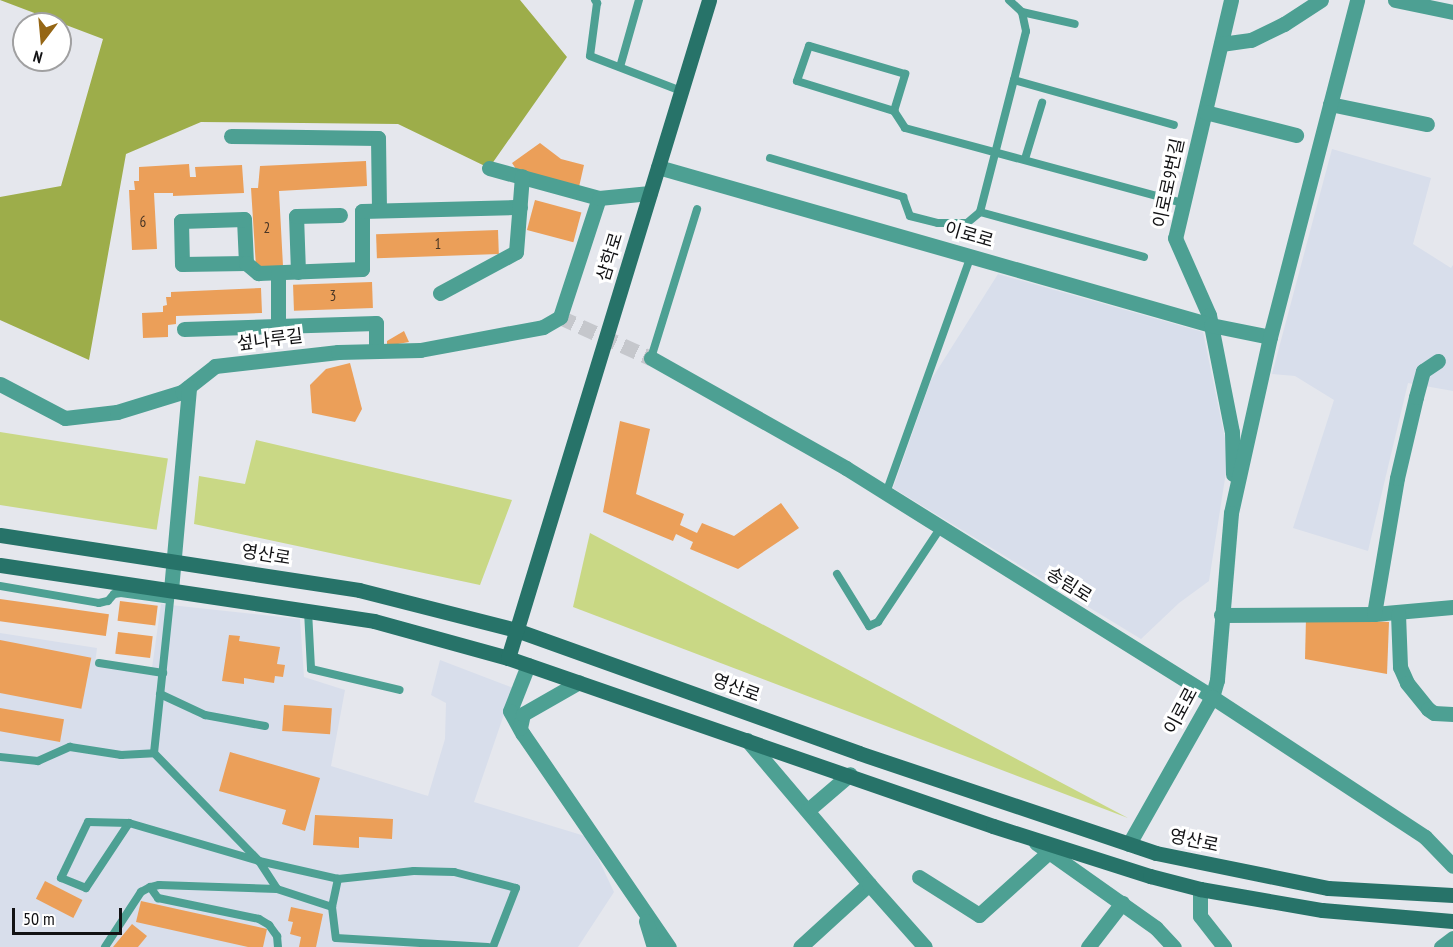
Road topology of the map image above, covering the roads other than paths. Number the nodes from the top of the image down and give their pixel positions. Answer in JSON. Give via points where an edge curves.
{"nodes":[{"id":1,"x":595,"y":0,"type":"edge"},
{"id":2,"x":639,"y":0,"type":"edge"},
{"id":3,"x":709,"y":0,"type":"edge"},
{"id":4,"x":1009,"y":0,"type":"edge"},
{"id":5,"x":1231,"y":0,"type":"edge"},
{"id":6,"x":1321,"y":0,"type":"edge"},
{"id":7,"x":1357,"y":0,"type":"edge"},
{"id":8,"x":1395,"y":0,"type":"edge"},
{"id":9,"x":1022,"y":12,"type":"junction"},
{"id":10,"x":1453,"y":12,"type":"edge"},
{"id":11,"x":1075,"y":24,"type":"dead end"},
{"id":12,"x":1221,"y":44,"type":"junction"},
{"id":13,"x":620,"y":67,"type":"junction"},
{"id":14,"x":1014,"y":80,"type":"junction"},
{"id":15,"x":681,"y":91,"type":"junction"},
{"id":16,"x":1042,"y":103,"type":"dead end"},
{"id":17,"x":1330,"y":104,"type":"junction"},
{"id":18,"x":894,"y":111,"type":"junction"},
{"id":19,"x":1205,"y":112,"type":"junction"},
{"id":20,"x":1426,"y":124,"type":"dead end"},
{"id":21,"x":1174,"y":125,"type":"dead end"},
{"id":22,"x":1296,"y":135,"type":"dead end"},
{"id":23,"x":231,"y":136,"type":"dead end"},
{"id":24,"x":995,"y":150,"type":"junction"},
{"id":25,"x":770,"y":158,"type":"dead end"},
{"id":26,"x":1025,"y":159,"type":"junction"},
{"id":27,"x":658,"y":167,"type":"junction"},
{"id":28,"x":489,"y":168,"type":"dead end"},
{"id":29,"x":522,"y":176,"type":"junction"},
{"id":30,"x":650,"y":193,"type":"junction"},
{"id":31,"x":599,"y":198,"type":"junction"},
{"id":32,"x":1183,"y":203,"type":"junction"},
{"id":33,"x":520,"y":207,"type":"junction"},
{"id":34,"x":697,"y":209,"type":"dead end"},
{"id":35,"x":379,"y":210,"type":"junction"},
{"id":36,"x":980,"y":212,"type":"junction"},
{"id":37,"x":340,"y":215,"type":"dead end"},
{"id":38,"x":971,"y":256,"type":"junction"},
{"id":39,"x":1144,"y":257,"type":"dead end"},
{"id":40,"x":246,"y":263,"type":"junction"},
{"id":41,"x":298,"y":272,"type":"junction"},
{"id":42,"x":278,"y":273,"type":"junction"},
{"id":43,"x":440,"y":293,"type":"dead end"},
{"id":44,"x":1211,"y":325,"type":"junction"},
{"id":45,"x":278,"y":326,"type":"junction"},
{"id":46,"x":184,"y":329,"type":"dead end"},
{"id":47,"x":1270,"y":337,"type":"junction"},
{"id":48,"x":376,"y":351,"type":"junction"},
{"id":49,"x":651,"y":358,"type":"joint"},
{"id":50,"x":1438,"y":361,"type":"dead end"},
{"id":51,"x":0,"y":384,"type":"edge"},
{"id":52,"x":189,"y":387,"type":"junction"},
{"id":53,"x":886,"y":493,"type":"junction"},
{"id":54,"x":1231,"y":513,"type":"junction"},
{"id":55,"x":941,"y":527,"type":"junction"},
{"id":56,"x":0,"y":535,"type":"edge"},
{"id":57,"x":174,"y":560,"type":"junction"},
{"id":58,"x":0,"y":565,"type":"edge"},
{"id":59,"x":837,"y":574,"type":"dead end"},
{"id":60,"x":0,"y":586,"type":"edge"},
{"id":61,"x":170,"y":595,"type":"junction"},
{"id":62,"x":1453,"y":607,"type":"edge"},
{"id":63,"x":308,"y":611,"type":"junction"},
{"id":64,"x":1374,"y":614,"type":"junction"},
{"id":65,"x":1398,"y":614,"type":"junction"},
{"id":66,"x":1221,"y":615,"type":"junction"},
{"id":67,"x":516,"y":630,"type":"junction"},
{"id":68,"x":508,"y":658,"type":"junction"},
{"id":69,"x":99,"y":663,"type":"dead end"},
{"id":70,"x":528,"y":665,"type":"junction"},
{"id":71,"x":163,"y":673,"type":"junction"},
{"id":72,"x":579,"y":682,"type":"junction"},
{"id":73,"x":400,"y":690,"type":"dead end"},
{"id":74,"x":160,"y":694,"type":"junction"},
{"id":75,"x":1212,"y":697,"type":"junction"},
{"id":76,"x":1453,"y":714,"type":"edge"},
{"id":77,"x":265,"y":726,"type":"dead end"},
{"id":78,"x":520,"y":728,"type":"junction"},
{"id":79,"x":747,"y":740,"type":"junction"},
{"id":80,"x":154,"y":753,"type":"junction"},
{"id":81,"x":0,"y":757,"type":"edge"},
{"id":82,"x":850,"y":774,"type":"junction"},
{"id":83,"x":808,"y":810,"type":"junction"},
{"id":84,"x":129,"y":823,"type":"junction"},
{"id":85,"x":993,"y":826,"type":"junction"},
{"id":86,"x":1129,"y":844,"type":"junction"},
{"id":87,"x":1050,"y":851,"type":"junction"},
{"id":88,"x":259,"y":861,"type":"junction"},
{"id":89,"x":1453,"y":866,"type":"edge"},
{"id":90,"x":919,"y":877,"type":"dead end"},
{"id":91,"x":338,"y":879,"type":"junction"},
{"id":92,"x":869,"y":884,"type":"junction"},
{"id":93,"x":150,"y":887,"type":"junction"},
{"id":94,"x":1200,"y":888,"type":"junction"},
{"id":95,"x":277,"y":889,"type":"junction"},
{"id":96,"x":1453,"y":895,"type":"edge"},
{"id":97,"x":1122,"y":903,"type":"junction"},
{"id":98,"x":642,"y":906,"type":"junction"},
{"id":99,"x":332,"y":907,"type":"junction"},
{"id":100,"x":1453,"y":921,"type":"edge"},
{"id":101,"x":1453,"y":938,"type":"edge"},
{"id":102,"x":105,"y":947,"type":"edge"},
{"id":103,"x":278,"y":947,"type":"edge"},
{"id":104,"x":490,"y":947,"type":"edge"},
{"id":105,"x":654,"y":947,"type":"edge"},
{"id":106,"x":669,"y":947,"type":"edge"},
{"id":107,"x":800,"y":947,"type":"edge"},
{"id":108,"x":925,"y":947,"type":"edge"},
{"id":109,"x":1088,"y":947,"type":"edge"},
{"id":110,"x":1174,"y":947,"type":"edge"},
{"id":111,"x":1224,"y":947,"type":"edge"},
{"id":112,"x":1441,"y":947,"type":"edge"}],
"edges":[{"from":1,"to":13,"type":"lane","via":[[590,56]]},
{"from":2,"to":13,"type":"lane"},
{"from":3,"to":15,"type":"street","name":"삼학로"},
{"from":4,"to":9,"type":"lane"},
{"from":5,"to":12,"type":"street","name":"이로로9번길"},
{"from":6,"to":12,"type":"street","via":[[1251,40]]},
{"from":7,"to":17,"type":"street","name":"이로로"},
{"from":8,"to":10,"type":"street"},
{"from":9,"to":11,"type":"lane"},
{"from":9,"to":14,"type":"lane","via":[[1026,31]]},
{"from":12,"to":19,"type":"street","name":"이로로9번길"},
{"from":13,"to":15,"type":"lane"},
{"from":14,"to":21,"type":"lane"},
{"from":14,"to":24,"type":"lane"},
{"from":15,"to":27,"type":"street","name":"삼학로"},
{"from":16,"to":26,"type":"lane"},
{"from":17,"to":20,"type":"street"},
{"from":17,"to":47,"type":"street","name":"이로로"},
{"from":18,"to":18,"type":"lane","via":[[797,81],[808,46],[905,74]]},
{"from":18,"to":24,"type":"lane","via":[[905,128]]},
{"from":19,"to":22,"type":"street"},
{"from":19,"to":32,"type":"street","name":"이로로9번길"},
{"from":23,"to":35,"type":"street","via":[[378,138]]},
{"from":24,"to":26,"type":"lane"},
{"from":24,"to":36,"type":"lane"},
{"from":25,"to":36,"type":"lane","via":[[903,197],[909,216],[938,223],[967,223]]},
{"from":26,"to":32,"type":"lane"},
{"from":27,"to":30,"type":"street","name":"삼학로"},
{"from":27,"to":38,"type":"street","name":"이로로"},
{"from":28,"to":29,"type":"street"},
{"from":29,"to":31,"type":"street"},
{"from":29,"to":33,"type":"street"},
{"from":30,"to":31,"type":"street"},
{"from":30,"to":67,"type":"street","name":"삼학로"},
{"from":31,"to":48,"type":"street","name":"섶나루길","via":[[560,317],[543,327],[420,350]]},
{"from":32,"to":44,"type":"street","name":"이로로9번길","via":[[1175,238]]},
{"from":33,"to":35,"type":"street"},
{"from":33,"to":43,"type":"street","via":[[516,252]]},
{"from":34,"to":49,"type":"lane"},
{"from":35,"to":41,"type":"street","via":[[362,211],[362,269]]},
{"from":36,"to":39,"type":"lane"},
{"from":37,"to":41,"type":"street","via":[[296,216]]},
{"from":38,"to":44,"type":"street","name":"이로로"},
{"from":38,"to":53,"type":"lane"},
{"from":40,"to":40,"type":"street","via":[[182,264],[181,220],[244,219]]},
{"from":40,"to":42,"type":"street","via":[[258,273]]},
{"from":41,"to":42,"type":"street"},
{"from":42,"to":45,"type":"street"},
{"from":44,"to":47,"type":"street","name":"이로로"},
{"from":44,"to":54,"type":"street","name":"이로로9번길","via":[[1232,432]]},
{"from":45,"to":46,"type":"street"},
{"from":45,"to":48,"type":"street","via":[[376,323]]},
{"from":47,"to":54,"type":"street","name":"이로로"},
{"from":48,"to":52,"type":"street","name":"섶나루길","via":[[215,366]]},
{"from":49,"to":53,"type":"street","name":"송림로"},
{"from":50,"to":64,"type":"street","via":[[1423,371],[1416,397],[1397,478]]},
{"from":51,"to":52,"type":"street","name":"섶나루길","via":[[65,418],[117,412]]},
{"from":52,"to":57,"type":"street"},
{"from":53,"to":55,"type":"street","name":"송림로"},
{"from":54,"to":66,"type":"street","name":"이로로"},
{"from":55,"to":59,"type":"lane","via":[[878,622],[869,626]]},
{"from":55,"to":75,"type":"street","name":"송림로"},
{"from":56,"to":57,"type":"street","name":"영산로"},
{"from":57,"to":61,"type":"street"},
{"from":57,"to":67,"type":"street","name":"영산로","via":[[359,590]]},
{"from":58,"to":61,"type":"street"},
{"from":60,"to":61,"type":"lane","via":[[99,603],[121,593]]},
{"from":61,"to":63,"type":"street"},
{"from":61,"to":71,"type":"lane"},
{"from":62,"to":65,"type":"street"},
{"from":63,"to":68,"type":"street","via":[[374,621]]},
{"from":63,"to":73,"type":"lane","via":[[312,669]]},
{"from":64,"to":65,"type":"street"},
{"from":64,"to":66,"type":"street"},
{"from":65,"to":76,"type":"street","via":[[1400,667],[1407,683],[1428,709]]},
{"from":66,"to":75,"type":"street","name":"이로로","via":[[1217,680]]},
{"from":67,"to":68,"type":"street"},
{"from":67,"to":86,"type":"street","name":"영산로","via":[[859,753]]},
{"from":68,"to":70,"type":"street"},
{"from":69,"to":71,"type":"lane"},
{"from":70,"to":72,"type":"street"},
{"from":70,"to":78,"type":"street","via":[[510,711]]},
{"from":71,"to":74,"type":"lane"},
{"from":72,"to":78,"type":"street","via":[[523,714]]},
{"from":72,"to":79,"type":"street"},
{"from":74,"to":77,"type":"lane","via":[[205,715]]},
{"from":74,"to":80,"type":"lane"},
{"from":75,"to":86,"type":"street","name":"이로로"},
{"from":75,"to":89,"type":"street","name":"송림로","via":[[1425,837]]},
{"from":78,"to":98,"type":"street"},
{"from":79,"to":82,"type":"street"},
{"from":79,"to":83,"type":"street"},
{"from":80,"to":81,"type":"lane","via":[[121,754],[70,747],[38,761]]},
{"from":80,"to":88,"type":"lane"},
{"from":82,"to":83,"type":"street"},
{"from":82,"to":85,"type":"street"},
{"from":83,"to":92,"type":"street"},
{"from":84,"to":84,"type":"lane","via":[[88,822],[61,878],[86,888]]},
{"from":84,"to":88,"type":"lane"},
{"from":85,"to":87,"type":"street"},
{"from":85,"to":94,"type":"street"},
{"from":86,"to":96,"type":"street","name":"영산로","via":[[1328,888]]},
{"from":87,"to":90,"type":"street","via":[[979,915]]},
{"from":87,"to":97,"type":"street"},
{"from":88,"to":91,"type":"lane"},
{"from":88,"to":95,"type":"lane"},
{"from":91,"to":99,"type":"lane"},
{"from":91,"to":104,"type":"lane","via":[[414,871],[454,872],[516,888]]},
{"from":92,"to":107,"type":"street"},
{"from":92,"to":108,"type":"street"},
{"from":93,"to":95,"type":"lane"},
{"from":93,"to":102,"type":"lane","via":[[141,892]]},
{"from":93,"to":103,"type":"lane","via":[[158,898],[259,920],[277,936]]},
{"from":94,"to":100,"type":"street","via":[[1322,910]]},
{"from":94,"to":111,"type":"street","via":[[1200,916]]},
{"from":95,"to":99,"type":"lane"},
{"from":97,"to":109,"type":"street"},
{"from":97,"to":110,"type":"street"},
{"from":98,"to":105,"type":"street"},
{"from":98,"to":106,"type":"street"},
{"from":99,"to":104,"type":"lane","via":[[336,938]]},
{"from":101,"to":112,"type":"street"}]}
